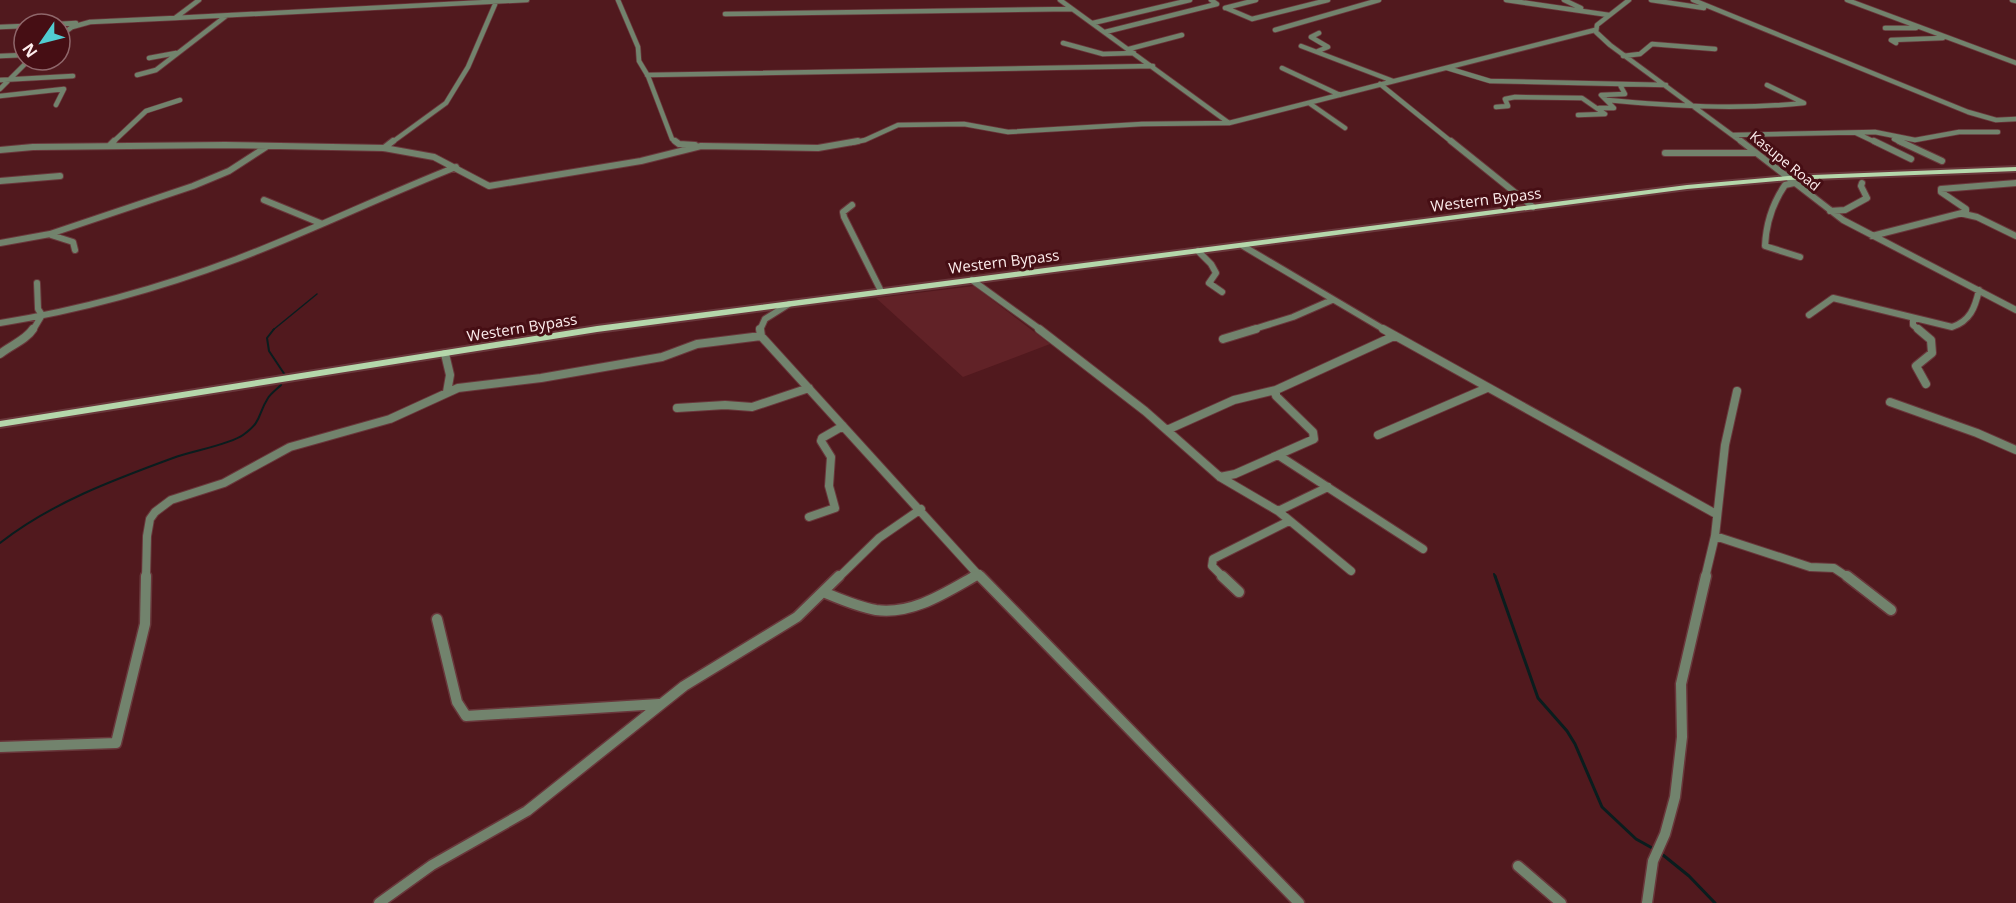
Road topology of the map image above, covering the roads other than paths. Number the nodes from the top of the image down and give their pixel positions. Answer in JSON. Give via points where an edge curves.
{"nodes":[{"id":1,"x":199,"y":0,"type":"edge"},
{"id":2,"x":527,"y":0,"type":"edge"},
{"id":3,"x":618,"y":0,"type":"edge"},
{"id":4,"x":1060,"y":0,"type":"edge"},
{"id":5,"x":1190,"y":0,"type":"edge"},
{"id":6,"x":1211,"y":0,"type":"edge"},
{"id":7,"x":1256,"y":0,"type":"edge"},
{"id":8,"x":1328,"y":0,"type":"edge"},
{"id":9,"x":1379,"y":0,"type":"edge"},
{"id":10,"x":1506,"y":0,"type":"edge"},
{"id":11,"x":1535,"y":0,"type":"edge"},
{"id":12,"x":1564,"y":0,"type":"edge"},
{"id":13,"x":1629,"y":0,"type":"edge"},
{"id":14,"x":1652,"y":0,"type":"edge"},
{"id":15,"x":1693,"y":0,"type":"edge"},
{"id":16,"x":1847,"y":0,"type":"edge"},
{"id":17,"x":496,"y":2,"type":"junction"},
{"id":18,"x":1218,"y":4,"type":"junction"},
{"id":19,"x":1545,"y":6,"type":"junction"},
{"id":20,"x":1226,"y":8,"type":"junction"},
{"id":21,"x":1074,"y":9,"type":"junction"},
{"id":22,"x":1583,"y":11,"type":"junction"},
{"id":23,"x":725,"y":14,"type":"dead end"},
{"id":24,"x":1609,"y":15,"type":"junction"},
{"id":25,"x":226,"y":16,"type":"junction"},
{"id":26,"x":175,"y":18,"type":"junction"},
{"id":27,"x":1737,"y":18,"type":"junction"},
{"id":28,"x":1093,"y":23,"type":"junction"},
{"id":29,"x":72,"y":24,"type":"edge"},
{"id":30,"x":84,"y":24,"type":"junction"},
{"id":31,"x":72,"y":27,"type":"edge"},
{"id":32,"x":1920,"y":27,"type":"junction"},
{"id":33,"x":1885,"y":28,"type":"dead end"},
{"id":34,"x":1275,"y":30,"type":"dead end"},
{"id":35,"x":1595,"y":30,"type":"junction"},
{"id":36,"x":1105,"y":32,"type":"junction"},
{"id":37,"x":1319,"y":33,"type":"dead end"},
{"id":38,"x":1182,"y":35,"type":"dead end"},
{"id":39,"x":1948,"y":38,"type":"junction"},
{"id":40,"x":1063,"y":43,"type":"dead end"},
{"id":41,"x":1896,"y":43,"type":"dead end"},
{"id":42,"x":1301,"y":46,"type":"dead end"},
{"id":43,"x":1715,"y":49,"type":"dead end"},
{"id":44,"x":1132,"y":51,"type":"junction"},
{"id":45,"x":1318,"y":51,"type":"junction"},
{"id":46,"x":177,"y":53,"type":"junction"},
{"id":47,"x":1623,"y":56,"type":"junction"},
{"id":48,"x":149,"y":57,"type":"dead end"},
{"id":49,"x":2016,"y":63,"type":"edge"},
{"id":50,"x":1153,"y":66,"type":"junction"},
{"id":51,"x":1446,"y":67,"type":"junction"},
{"id":52,"x":1282,"y":68,"type":"dead end"},
{"id":53,"x":16,"y":72,"type":"edge"},
{"id":54,"x":137,"y":75,"type":"dead end"},
{"id":55,"x":647,"y":75,"type":"junction"},
{"id":56,"x":73,"y":76,"type":"dead end"},
{"id":57,"x":8,"y":80,"type":"junction"},
{"id":58,"x":0,"y":81,"type":"edge"},
{"id":59,"x":1393,"y":81,"type":"junction"},
{"id":60,"x":1515,"y":82,"type":"junction"},
{"id":61,"x":1380,"y":84,"type":"junction"},
{"id":62,"x":1666,"y":85,"type":"junction"},
{"id":63,"x":1620,"y":86,"type":"junction"},
{"id":64,"x":1767,"y":86,"type":"dead end"},
{"id":65,"x":0,"y":89,"type":"edge"},
{"id":66,"x":1340,"y":95,"type":"junction"},
{"id":67,"x":0,"y":96,"type":"edge"},
{"id":68,"x":1515,"y":96,"type":"junction"},
{"id":69,"x":180,"y":100,"type":"dead end"},
{"id":70,"x":1607,"y":100,"type":"junction"},
{"id":71,"x":1309,"y":104,"type":"junction"},
{"id":72,"x":56,"y":105,"type":"dead end"},
{"id":73,"x":1496,"y":106,"type":"dead end"},
{"id":74,"x":1599,"y":108,"type":"junction"},
{"id":75,"x":1697,"y":108,"type":"junction"},
{"id":76,"x":1578,"y":116,"type":"dead end"},
{"id":77,"x":2016,"y":118,"type":"edge"},
{"id":78,"x":1996,"y":120,"type":"junction"},
{"id":79,"x":1229,"y":123,"type":"junction"},
{"id":80,"x":1345,"y":128,"type":"dead end"},
{"id":81,"x":2012,"y":128,"type":"dead end"},
{"id":82,"x":1854,"y":132,"type":"junction"},
{"id":83,"x":1879,"y":132,"type":"junction"},
{"id":84,"x":1998,"y":132,"type":"dead end"},
{"id":85,"x":1733,"y":135,"type":"junction"},
{"id":86,"x":110,"y":146,"type":"junction"},
{"id":87,"x":267,"y":146,"type":"junction"},
{"id":88,"x":701,"y":146,"type":"junction"},
{"id":89,"x":384,"y":148,"type":"junction"},
{"id":90,"x":0,"y":150,"type":"edge"},
{"id":91,"x":1665,"y":153,"type":"dead end"},
{"id":92,"x":1757,"y":153,"type":"junction"},
{"id":93,"x":1911,"y":159,"type":"dead end"},
{"id":94,"x":1942,"y":161,"type":"dead end"},
{"id":95,"x":456,"y":167,"type":"junction"},
{"id":96,"x":2016,"y":169,"type":"edge"},
{"id":97,"x":60,"y":176,"type":"dead end"},
{"id":98,"x":1803,"y":178,"type":"junction"},
{"id":99,"x":1786,"y":179,"type":"junction"},
{"id":100,"x":0,"y":182,"type":"edge"},
{"id":101,"x":1862,"y":183,"type":"dead end"},
{"id":102,"x":2016,"y":183,"type":"edge"},
{"id":103,"x":264,"y":200,"type":"dead end"},
{"id":104,"x":852,"y":205,"type":"dead end"},
{"id":105,"x":1533,"y":207,"type":"junction"},
{"id":106,"x":1830,"y":211,"type":"junction"},
{"id":107,"x":1964,"y":214,"type":"junction"},
{"id":108,"x":320,"y":223,"type":"junction"},
{"id":109,"x":50,"y":234,"type":"junction"},
{"id":110,"x":1872,"y":236,"type":"junction"},
{"id":111,"x":2016,"y":236,"type":"edge"},
{"id":112,"x":0,"y":243,"type":"edge"},
{"id":113,"x":1243,"y":246,"type":"junction"},
{"id":114,"x":75,"y":250,"type":"dead end"},
{"id":115,"x":1198,"y":251,"type":"junction"},
{"id":116,"x":1800,"y":257,"type":"dead end"},
{"id":117,"x":972,"y":280,"type":"junction"},
{"id":118,"x":37,"y":283,"type":"dead end"},
{"id":119,"x":1979,"y":290,"type":"junction"},
{"id":120,"x":881,"y":291,"type":"junction"},
{"id":121,"x":1222,"y":291,"type":"dead end"},
{"id":122,"x":1332,"y":300,"type":"junction"},
{"id":123,"x":789,"y":304,"type":"junction"},
{"id":124,"x":2016,"y":310,"type":"edge"},
{"id":125,"x":42,"y":315,"type":"junction"},
{"id":126,"x":1809,"y":315,"type":"dead end"},
{"id":127,"x":1913,"y":319,"type":"junction"},
{"id":128,"x":0,"y":323,"type":"edge"},
{"id":129,"x":761,"y":336,"type":"junction"},
{"id":130,"x":1394,"y":336,"type":"junction"},
{"id":131,"x":1223,"y":339,"type":"dead end"},
{"id":132,"x":0,"y":354,"type":"edge"},
{"id":133,"x":444,"y":354,"type":"junction"},
{"id":134,"x":1926,"y":384,"type":"dead end"},
{"id":135,"x":809,"y":388,"type":"junction"},
{"id":136,"x":1487,"y":388,"type":"junction"},
{"id":137,"x":1276,"y":390,"type":"junction"},
{"id":138,"x":1737,"y":391,"type":"dead end"},
{"id":139,"x":447,"y":392,"type":"junction"},
{"id":140,"x":1890,"y":402,"type":"dead end"},
{"id":141,"x":677,"y":408,"type":"dead end"},
{"id":142,"x":0,"y":424,"type":"edge"},
{"id":143,"x":843,"y":426,"type":"junction"},
{"id":144,"x":1167,"y":430,"type":"junction"},
{"id":145,"x":1378,"y":435,"type":"dead end"},
{"id":146,"x":2016,"y":450,"type":"edge"},
{"id":147,"x":1278,"y":455,"type":"junction"},
{"id":148,"x":1220,"y":477,"type":"junction"},
{"id":149,"x":1328,"y":487,"type":"junction"},
{"id":150,"x":921,"y":509,"type":"junction"},
{"id":151,"x":1278,"y":511,"type":"junction"},
{"id":152,"x":1716,"y":514,"type":"junction"},
{"id":153,"x":809,"y":517,"type":"dead end"},
{"id":154,"x":1289,"y":521,"type":"junction"},
{"id":155,"x":1715,"y":536,"type":"junction"},
{"id":156,"x":1423,"y":549,"type":"dead end"},
{"id":157,"x":1351,"y":571,"type":"dead end"},
{"id":158,"x":979,"y":574,"type":"junction"},
{"id":159,"x":823,"y":592,"type":"junction"},
{"id":160,"x":1239,"y":592,"type":"dead end"},
{"id":161,"x":1891,"y":610,"type":"dead end"},
{"id":162,"x":437,"y":619,"type":"dead end"},
{"id":163,"x":660,"y":704,"type":"junction"},
{"id":164,"x":0,"y":747,"type":"edge"},
{"id":165,"x":1518,"y":866,"type":"dead end"},
{"id":166,"x":379,"y":903,"type":"edge"},
{"id":167,"x":1299,"y":903,"type":"edge"},
{"id":168,"x":1561,"y":903,"type":"edge"},
{"id":169,"x":1647,"y":903,"type":"edge"}],
"edges":[{"from":1,"to":26,"type":"street"},
{"from":2,"to":17,"type":"street"},
{"from":3,"to":55,"type":"street"},
{"from":4,"to":21,"type":"street"},
{"from":5,"to":28,"type":"street"},
{"from":6,"to":18,"type":"street"},
{"from":7,"to":20,"type":"street"},
{"from":8,"to":20,"type":"street","via":[[1252,19]]},
{"from":9,"to":34,"type":"street"},
{"from":10,"to":19,"type":"street"},
{"from":11,"to":19,"type":"street"},
{"from":12,"to":22,"type":"street"},
{"from":13,"to":24,"type":"street"},
{"from":14,"to":27,"type":"street","via":[[1701,7]]},
{"from":15,"to":27,"type":"street"},
{"from":16,"to":32,"type":"street"},
{"from":17,"to":25,"type":"street"},
{"from":17,"to":89,"type":"street","via":[[452,96]]},
{"from":18,"to":20,"type":"street"},
{"from":18,"to":36,"type":"street"},
{"from":19,"to":22,"type":"street"},
{"from":21,"to":23,"type":"street"},
{"from":21,"to":28,"type":"street"},
{"from":22,"to":24,"type":"street"},
{"from":24,"to":35,"type":"street"},
{"from":25,"to":26,"type":"street"},
{"from":25,"to":46,"type":"street"},
{"from":26,"to":30,"type":"street"},
{"from":27,"to":78,"type":"street"},
{"from":28,"to":36,"type":"street"},
{"from":29,"to":30,"type":"street"},
{"from":30,"to":31,"type":"street"},
{"from":32,"to":33,"type":"street"},
{"from":32,"to":39,"type":"street"},
{"from":35,"to":47,"type":"street","name":"Kasupe Road"},
{"from":35,"to":51,"type":"street"},
{"from":36,"to":44,"type":"street"},
{"from":37,"to":45,"type":"street","via":[[1311,37],[1328,48]]},
{"from":38,"to":44,"type":"street"},
{"from":39,"to":41,"type":"street","via":[[1891,40]]},
{"from":39,"to":49,"type":"street"},
{"from":40,"to":44,"type":"street","via":[[1103,54]]},
{"from":42,"to":45,"type":"street"},
{"from":43,"to":47,"type":"street","via":[[1652,44],[1640,54]]},
{"from":44,"to":50,"type":"street"},
{"from":45,"to":59,"type":"street"},
{"from":46,"to":48,"type":"street"},
{"from":46,"to":54,"type":"street","via":[[156,70]]},
{"from":47,"to":62,"type":"street","name":"Kasupe Road"},
{"from":50,"to":55,"type":"street"},
{"from":50,"to":79,"type":"street"},
{"from":51,"to":59,"type":"street"},
{"from":51,"to":60,"type":"street","via":[[1487,81]]},
{"from":52,"to":66,"type":"street"},
{"from":53,"to":57,"type":"street"},
{"from":55,"to":88,"type":"street","via":[[674,142]]},
{"from":56,"to":57,"type":"street"},
{"from":57,"to":58,"type":"street"},
{"from":57,"to":65,"type":"street"},
{"from":59,"to":61,"type":"street"},
{"from":60,"to":63,"type":"street"},
{"from":60,"to":68,"type":"street"},
{"from":61,"to":66,"type":"street"},
{"from":61,"to":105,"type":"street"},
{"from":62,"to":63,"type":"street"},
{"from":62,"to":75,"type":"street","name":"Kasupe Road"},
{"from":63,"to":70,"type":"street","via":[[1625,94],[1602,95]]},
{"from":64,"to":75,"type":"street","via":[[1804,103]]},
{"from":66,"to":71,"type":"street"},
{"from":67,"to":72,"type":"street","via":[[64,89]]},
{"from":68,"to":73,"type":"street","via":[[1505,99],[1508,106]]},
{"from":68,"to":74,"type":"street","via":[[1582,98]]},
{"from":69,"to":86,"type":"street","via":[[146,111]]},
{"from":70,"to":74,"type":"street","via":[[1614,108]]},
{"from":70,"to":75,"type":"street"},
{"from":71,"to":79,"type":"street"},
{"from":71,"to":80,"type":"street"},
{"from":74,"to":76,"type":"street","via":[[1604,114]]},
{"from":75,"to":85,"type":"street","name":"Kasupe Road"},
{"from":77,"to":78,"type":"street"},
{"from":78,"to":81,"type":"street"},
{"from":79,"to":88,"type":"street","via":[[1008,132],[964,124],[910,124],[829,147]]},
{"from":82,"to":83,"type":"street"},
{"from":82,"to":85,"type":"street"},
{"from":82,"to":93,"type":"street"},
{"from":83,"to":84,"type":"street","via":[[1915,140],[1957,132]]},
{"from":83,"to":94,"type":"street"},
{"from":85,"to":92,"type":"street","name":"Kasupe Road"},
{"from":86,"to":87,"type":"street"},
{"from":86,"to":90,"type":"street"},
{"from":87,"to":89,"type":"street"},
{"from":87,"to":109,"type":"street","via":[[217,177]]},
{"from":88,"to":95,"type":"street","via":[[661,157],[496,186],[482,184]]},
{"from":89,"to":95,"type":"street","via":[[422,153]]},
{"from":91,"to":92,"type":"street"},
{"from":92,"to":99,"type":"street","name":"Kasupe Road"},
{"from":95,"to":108,"type":"street"},
{"from":96,"to":98,"type":"main road"},
{"from":97,"to":100,"type":"street"},
{"from":98,"to":99,"type":"main road","name":"Western Bypass"},
{"from":98,"to":99,"type":"main road"},
{"from":99,"to":105,"type":"main road","name":"Western Bypass"},
{"from":99,"to":106,"type":"street","name":"Kasupe Road"},
{"from":99,"to":116,"type":"street","via":[[1775,199],[1765,246]]},
{"from":101,"to":106,"type":"street","via":[[1867,198],[1845,210]]},
{"from":102,"to":107,"type":"street","via":[[1941,189],[1966,209]]},
{"from":103,"to":108,"type":"street"},
{"from":104,"to":120,"type":"street","via":[[843,212],[844,218]]},
{"from":105,"to":113,"type":"main road","name":"Western Bypass"},
{"from":106,"to":110,"type":"street","name":"Kasupe Road"},
{"from":107,"to":110,"type":"street"},
{"from":107,"to":111,"type":"street"},
{"from":108,"to":125,"type":"street","via":[[152,289]]},
{"from":109,"to":112,"type":"street"},
{"from":109,"to":114,"type":"street","via":[[73,242]]},
{"from":110,"to":119,"type":"street","name":"Kasupe Road"},
{"from":113,"to":115,"type":"main road","name":"Western Bypass"},
{"from":113,"to":122,"type":"street"},
{"from":115,"to":117,"type":"main road","name":"Western Bypass"},
{"from":115,"to":121,"type":"street","via":[[1216,273],[1209,283]]},
{"from":117,"to":120,"type":"main road","name":"Western Bypass"},
{"from":117,"to":144,"type":"street","via":[[1086,363]]},
{"from":118,"to":125,"type":"street","via":[[38,309]]},
{"from":119,"to":124,"type":"street","name":"Kasupe Road"},
{"from":119,"to":127,"type":"street","via":[[1975,311],[1961,324],[1948,327]]},
{"from":120,"to":123,"type":"main road","name":"Western Bypass"},
{"from":122,"to":130,"type":"street"},
{"from":122,"to":131,"type":"street"},
{"from":123,"to":129,"type":"street","via":[[765,319],[760,327]]},
{"from":123,"to":133,"type":"main road","name":"Western Bypass"},
{"from":125,"to":128,"type":"street"},
{"from":125,"to":132,"type":"street","via":[[29,336]]},
{"from":126,"to":127,"type":"street","via":[[1833,298]]},
{"from":127,"to":134,"type":"street","via":[[1913,325],[1931,340],[1932,353],[1916,366]]},
{"from":129,"to":135,"type":"street"},
{"from":129,"to":139,"type":"street","via":[[689,346],[662,357]]},
{"from":130,"to":136,"type":"street"},
{"from":130,"to":137,"type":"street"},
{"from":133,"to":139,"type":"street","via":[[450,375]]},
{"from":133,"to":142,"type":"main road","name":"Western Bypass"},
{"from":135,"to":141,"type":"street","via":[[752,407]]},
{"from":135,"to":143,"type":"street"},
{"from":136,"to":145,"type":"street"},
{"from":136,"to":152,"type":"street"},
{"from":137,"to":144,"type":"street","via":[[1237,399]]},
{"from":137,"to":147,"type":"street","via":[[1276,396],[1315,436],[1312,441]]},
{"from":138,"to":152,"type":"street"},
{"from":139,"to":164,"type":"street","via":[[390,419],[290,447],[238,476],[186,494],[155,512],[147,536],[145,624],[116,743]]},
{"from":140,"to":146,"type":"street"},
{"from":143,"to":150,"type":"street"},
{"from":143,"to":153,"type":"street","via":[[821,441],[831,457],[829,486],[835,507]]},
{"from":144,"to":148,"type":"street"},
{"from":147,"to":148,"type":"street"},
{"from":147,"to":149,"type":"street"},
{"from":148,"to":151,"type":"street"},
{"from":149,"to":151,"type":"street"},
{"from":149,"to":156,"type":"street"},
{"from":150,"to":158,"type":"street"},
{"from":150,"to":159,"type":"street","via":[[879,538]]},
{"from":151,"to":154,"type":"street"},
{"from":152,"to":155,"type":"street"},
{"from":154,"to":157,"type":"street"},
{"from":154,"to":160,"type":"street","via":[[1213,559],[1212,566]]},
{"from":155,"to":161,"type":"street","via":[[1810,567],[1834,568]]},
{"from":155,"to":169,"type":"street","via":[[1681,684],[1682,737],[1675,797],[1653,861]]},
{"from":158,"to":159,"type":"street","via":[[903,609],[876,610]]},
{"from":158,"to":167,"type":"street"},
{"from":159,"to":163,"type":"street","via":[[797,617],[717,663]]},
{"from":162,"to":163,"type":"street","via":[[457,702],[466,716]]},
{"from":163,"to":166,"type":"street","via":[[527,811],[432,865]]},
{"from":165,"to":168,"type":"street"}]}
